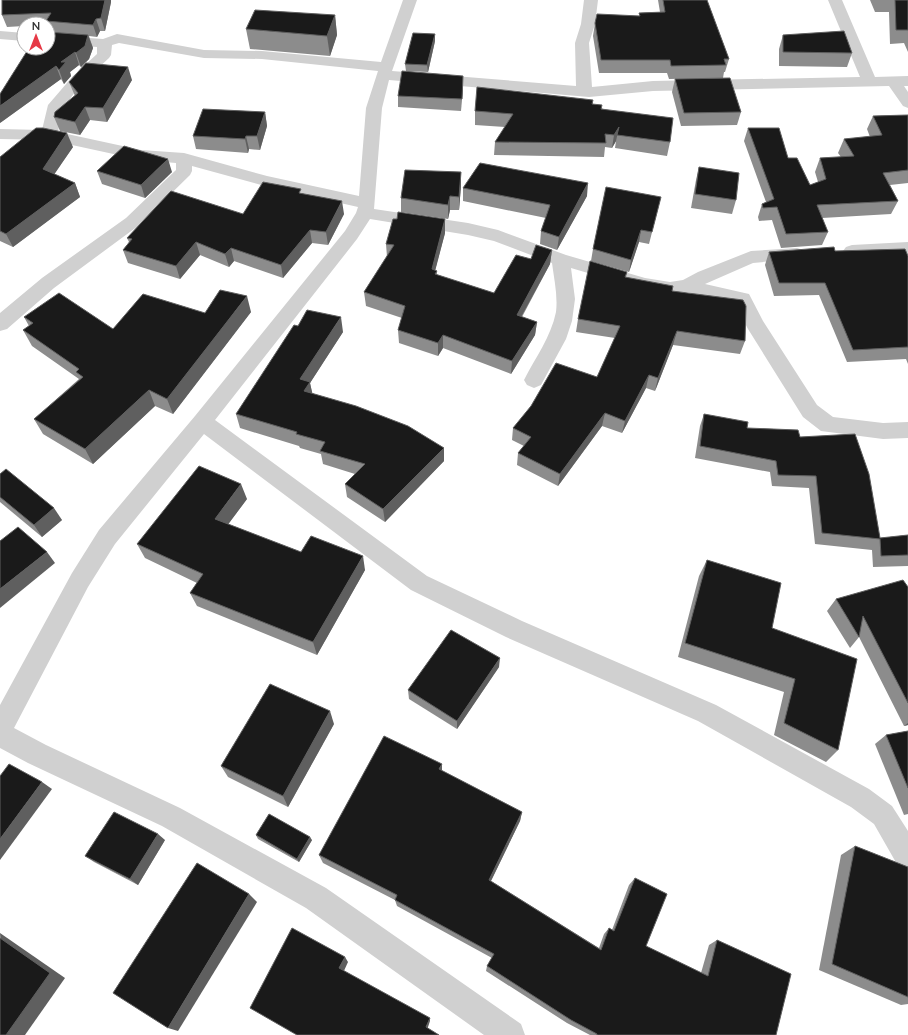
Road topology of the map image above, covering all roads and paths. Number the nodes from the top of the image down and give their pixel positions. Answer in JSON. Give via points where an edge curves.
{"nodes":[{"id":1,"x":410,"y":0,"type":"edge"},
{"id":2,"x":591,"y":0,"type":"edge"},
{"id":3,"x":835,"y":0,"type":"edge"},
{"id":4,"x":0,"y":35,"type":"edge"},
{"id":5,"x":16,"y":36,"type":"edge"},
{"id":6,"x":56,"y":40,"type":"edge"},
{"id":7,"x":105,"y":43,"type":"junction"},
{"id":8,"x":384,"y":71,"type":"junction"},
{"id":9,"x":869,"y":81,"type":"junction"},
{"id":10,"x":900,"y":81,"type":"edge"},
{"id":11,"x":584,"y":91,"type":"junction"},
{"id":12,"x":908,"y":103,"type":"edge"},
{"id":13,"x":0,"y":134,"type":"edge"},
{"id":14,"x":49,"y":135,"type":"junction"},
{"id":15,"x":184,"y":158,"type":"junction"},
{"id":16,"x":366,"y":208,"type":"junction"},
{"id":17,"x":908,"y":248,"type":"edge"},
{"id":18,"x":836,"y":252,"type":"edge"},
{"id":19,"x":813,"y":253,"type":"edge"},
{"id":20,"x":560,"y":260,"type":"junction"},
{"id":21,"x":687,"y":286,"type":"junction"},
{"id":22,"x":0,"y":324,"type":"edge"},
{"id":23,"x":534,"y":380,"type":"dead end"},
{"id":24,"x":202,"y":422,"type":"junction"},
{"id":25,"x":908,"y":430,"type":"edge"},
{"id":26,"x":0,"y":730,"type":"edge"},
{"id":27,"x":0,"y":734,"type":"edge"},
{"id":28,"x":908,"y":856,"type":"edge"},
{"id":29,"x":510,"y":1035,"type":"edge"}],
"edges":[{"from":1,"to":8,"type":"street"},
{"from":2,"to":11,"type":"street","via":[[582,43]]},
{"from":3,"to":9,"type":"street"},
{"from":4,"to":5,"type":"street"},
{"from":6,"to":7,"type":"street"},
{"from":7,"to":8,"type":"street","via":[[117,38],[204,54],[262,55]]},
{"from":7,"to":14,"type":"street","via":[[104,55],[78,79],[54,108]]},
{"from":8,"to":11,"type":"street"},
{"from":8,"to":16,"type":"street","via":[[374,108]]},
{"from":9,"to":10,"type":"street"},
{"from":9,"to":11,"type":"street","via":[[653,86]]},
{"from":10,"to":12,"type":"street"},
{"from":13,"to":14,"type":"street"},
{"from":14,"to":15,"type":"street","via":[[140,155]]},
{"from":15,"to":16,"type":"street"},
{"from":15,"to":22,"type":"street","via":[[184,171],[132,222],[48,283]]},
{"from":16,"to":20,"type":"street","via":[[498,236]]},
{"from":16,"to":24,"type":"street","via":[[351,235]]},
{"from":17,"to":18,"type":"street"},
{"from":19,"to":21,"type":"street","via":[[751,257],[704,276]]},
{"from":20,"to":21,"type":"street","via":[[645,284],[670,288]]},
{"from":20,"to":23,"type":"street","via":[[565,287],[565,312]]},
{"from":21,"to":25,"type":"street","via":[[742,299],[810,411],[828,425],[883,431]]},
{"from":24,"to":26,"type":"street","via":[[106,537],[80,580]]},
{"from":24,"to":28,"type":"street","via":[[419,583],[514,629],[707,713],[860,798],[882,815]]},
{"from":27,"to":29,"type":"street","via":[[171,817],[316,898]]}]}
